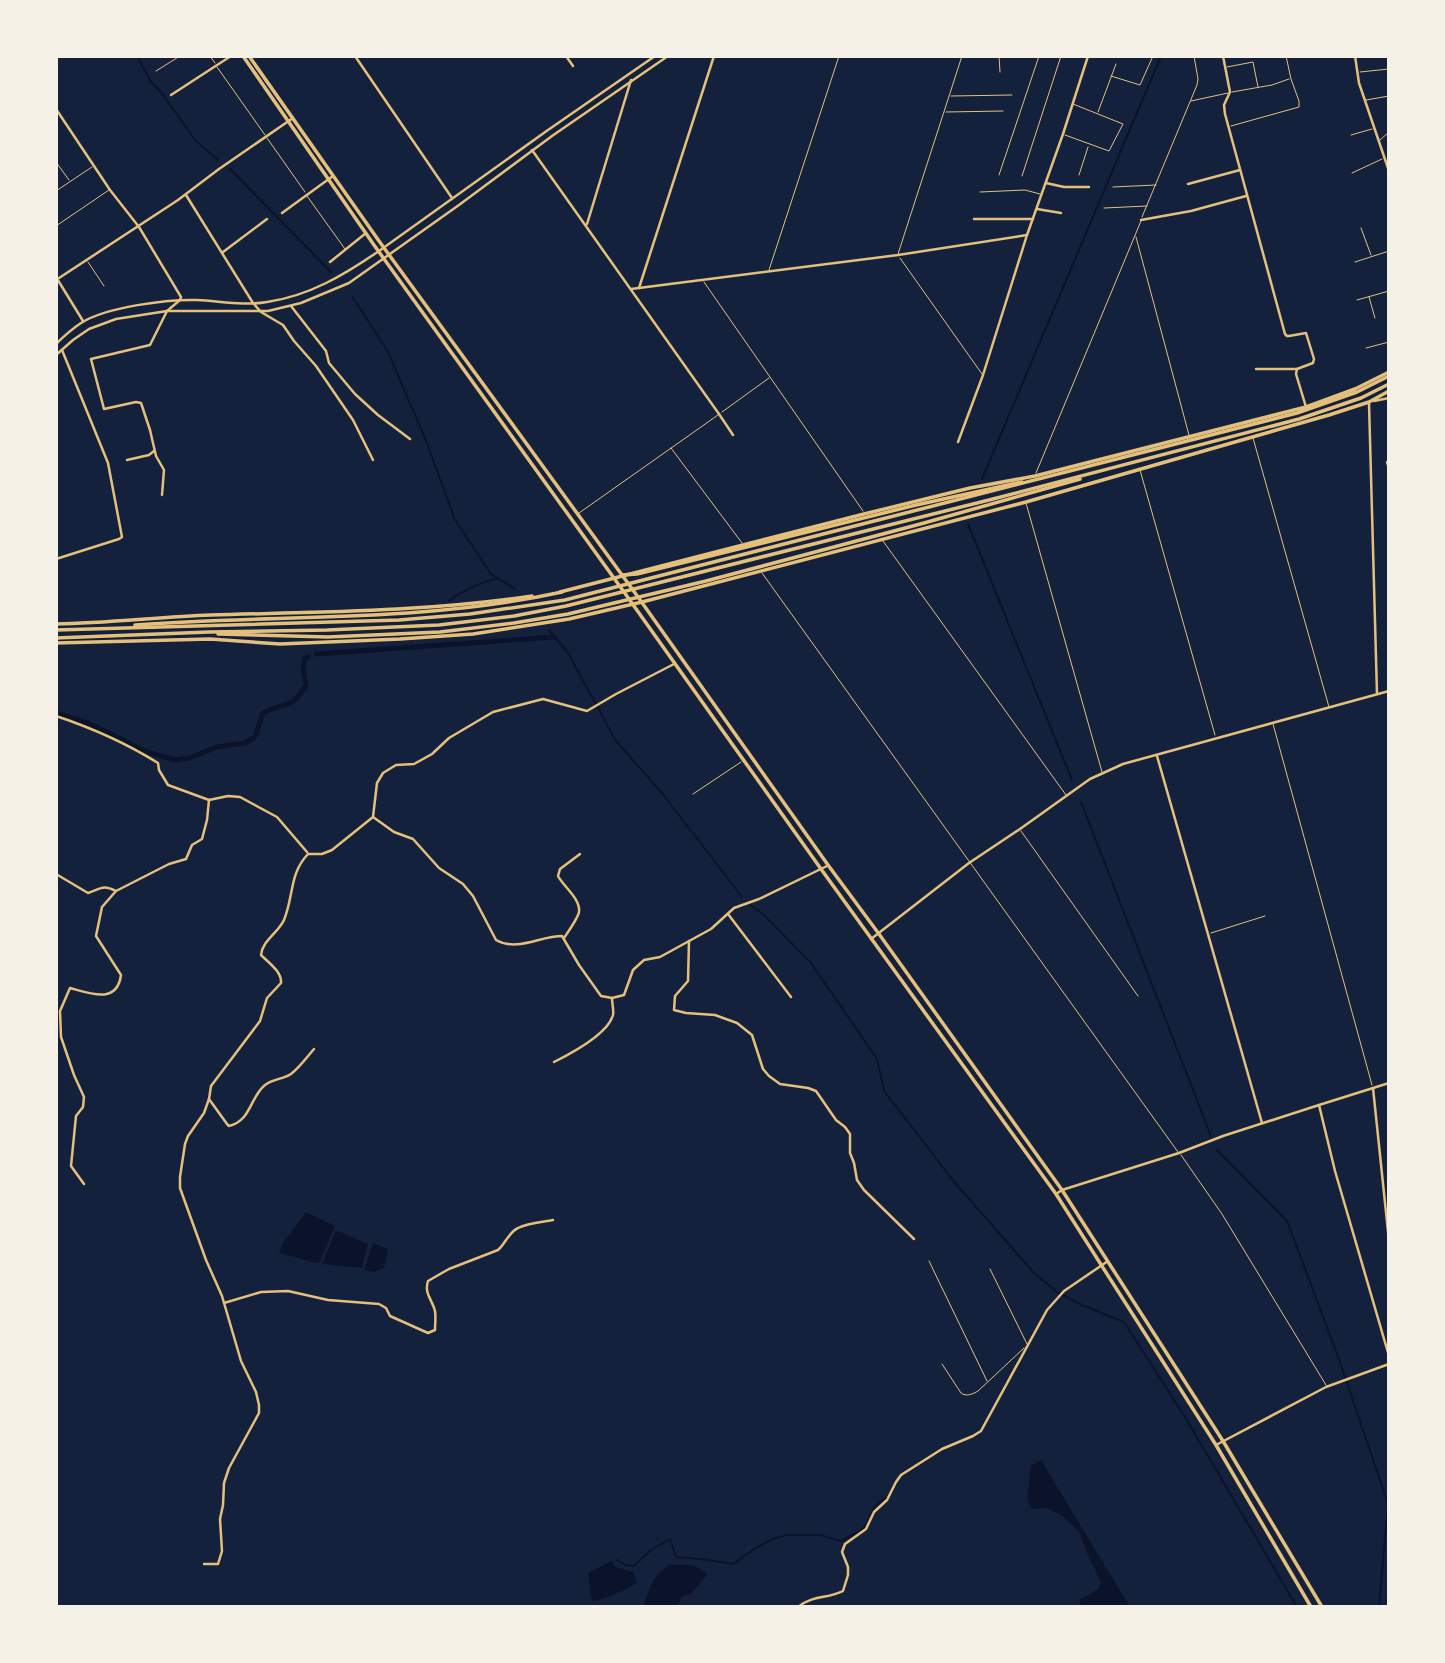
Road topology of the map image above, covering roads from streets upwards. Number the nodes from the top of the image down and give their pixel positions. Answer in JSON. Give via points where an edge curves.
{"nodes":[{"id":1,"x":231,"y":56,"type":"edge"},
{"id":2,"x":243,"y":56,"type":"edge"},
{"id":3,"x":249,"y":56,"type":"edge"},
{"id":4,"x":355,"y":56,"type":"edge"},
{"id":5,"x":566,"y":56,"type":"edge"},
{"id":6,"x":645,"y":56,"type":"edge"},
{"id":7,"x":655,"y":56,"type":"edge"},
{"id":8,"x":668,"y":56,"type":"edge"},
{"id":9,"x":714,"y":56,"type":"edge"},
{"id":10,"x":1088,"y":56,"type":"edge"},
{"id":11,"x":1223,"y":56,"type":"edge"},
{"id":12,"x":1356,"y":57,"type":"edge"},
{"id":13,"x":646,"y":62,"type":"junction"},
{"id":14,"x":573,"y":66,"type":"dead end"},
{"id":15,"x":631,"y":80,"type":"junction"},
{"id":16,"x":171,"y":95,"type":"dead end"},
{"id":17,"x":56,"y":109,"type":"edge"},
{"id":18,"x":290,"y":119,"type":"junction"},
{"id":19,"x":533,"y":150,"type":"junction"},
{"id":20,"x":1240,"y":170,"type":"junction"},
{"id":21,"x":1389,"y":171,"type":"edge"},
{"id":22,"x":331,"y":178,"type":"junction"},
{"id":23,"x":1046,"y":183,"type":"junction"},
{"id":24,"x":1188,"y":184,"type":"dead end"},
{"id":25,"x":1089,"y":187,"type":"dead end"},
{"id":26,"x":186,"y":195,"type":"junction"},
{"id":27,"x":1247,"y":196,"type":"junction"},
{"id":28,"x":453,"y":199,"type":"junction"},
{"id":29,"x":1037,"y":209,"type":"junction"},
{"id":30,"x":282,"y":213,"type":"dead end"},
{"id":31,"x":1061,"y":213,"type":"dead end"},
{"id":32,"x":267,"y":219,"type":"dead end"},
{"id":33,"x":974,"y":219,"type":"dead end"},
{"id":34,"x":1033,"y":219,"type":"junction"},
{"id":35,"x":1141,"y":220,"type":"road end"},
{"id":36,"x":586,"y":226,"type":"junction"},
{"id":37,"x":138,"y":227,"type":"junction"},
{"id":38,"x":366,"y":233,"type":"junction"},
{"id":39,"x":1027,"y":235,"type":"junction"},
{"id":40,"x":384,"y":248,"type":"junction"},
{"id":41,"x":379,"y":251,"type":"junction"},
{"id":42,"x":223,"y":252,"type":"junction"},
{"id":43,"x":389,"y":256,"type":"junction"},
{"id":44,"x":384,"y":259,"type":"junction"},
{"id":45,"x":330,"y":262,"type":"dead end"},
{"id":46,"x":56,"y":279,"type":"edge"},
{"id":47,"x":639,"y":288,"type":"junction"},
{"id":48,"x":631,"y":289,"type":"junction"},
{"id":49,"x":180,"y":300,"type":"junction"},
{"id":50,"x":253,"y":303,"type":"junction"},
{"id":51,"x":290,"y":306,"type":"junction"},
{"id":52,"x":167,"y":311,"type":"junction"},
{"id":53,"x":261,"y":312,"type":"junction"},
{"id":54,"x":83,"y":321,"type":"junction"},
{"id":55,"x":56,"y":344,"type":"edge"},
{"id":56,"x":62,"y":350,"type":"junction"},
{"id":57,"x":56,"y":355,"type":"edge"},
{"id":58,"x":1256,"y":369,"type":"dead end"},
{"id":59,"x":1297,"y":369,"type":"junction"},
{"id":60,"x":1389,"y":374,"type":"edge"},
{"id":61,"x":1389,"y":384,"type":"edge"},
{"id":62,"x":1389,"y":391,"type":"edge"},
{"id":63,"x":1389,"y":398,"type":"edge"},
{"id":64,"x":1368,"y":402,"type":"junction"},
{"id":65,"x":1306,"y":407,"type":"junction"},
{"id":66,"x":733,"y":435,"type":"dead end"},
{"id":67,"x":410,"y":439,"type":"dead end"},
{"id":68,"x":958,"y":442,"type":"dead end"},
{"id":69,"x":154,"y":451,"type":"junction"},
{"id":70,"x":127,"y":460,"type":"dead end"},
{"id":71,"x":373,"y":460,"type":"dead end"},
{"id":72,"x":1389,"y":461,"type":"edge"},
{"id":73,"x":1389,"y":468,"type":"edge"},
{"id":74,"x":1098,"y":472,"type":"junction"},
{"id":75,"x":1034,"y":479,"type":"junction"},
{"id":76,"x":162,"y":495,"type":"dead end"},
{"id":77,"x":56,"y":559,"type":"edge"},
{"id":78,"x":622,"y":576,"type":"junction"},
{"id":79,"x":614,"y":578,"type":"junction"},
{"id":80,"x":562,"y":592,"type":"junction"},
{"id":81,"x":638,"y":597,"type":"junction"},
{"id":82,"x":631,"y":602,"type":"junction"},
{"id":83,"x":642,"y":602,"type":"junction"},
{"id":84,"x":56,"y":624,"type":"edge"},
{"id":85,"x":94,"y":629,"type":"junction"},
{"id":86,"x":56,"y":630,"type":"edge"},
{"id":87,"x":209,"y":632,"type":"junction"},
{"id":88,"x":56,"y":638,"type":"edge"},
{"id":89,"x":56,"y":643,"type":"edge"},
{"id":90,"x":674,"y":664,"type":"junction"},
{"id":91,"x":1389,"y":691,"type":"edge"},
{"id":92,"x":1377,"y":694,"type":"junction"},
{"id":93,"x":56,"y":716,"type":"edge"},
{"id":94,"x":1157,"y":755,"type":"junction"},
{"id":95,"x":209,"y":800,"type":"junction"},
{"id":96,"x":373,"y":817,"type":"junction"},
{"id":97,"x":308,"y":853,"type":"junction"},
{"id":98,"x":580,"y":854,"type":"dead end"},
{"id":99,"x":828,"y":865,"type":"junction"},
{"id":100,"x":821,"y":869,"type":"junction"},
{"id":101,"x":56,"y":874,"type":"edge"},
{"id":102,"x":116,"y":891,"type":"junction"},
{"id":103,"x":728,"y":914,"type":"junction"},
{"id":104,"x":879,"y":934,"type":"junction"},
{"id":105,"x":564,"y":938,"type":"junction"},
{"id":106,"x":871,"y":939,"type":"junction"},
{"id":107,"x":689,"y":941,"type":"junction"},
{"id":108,"x":791,"y":997,"type":"dead end"},
{"id":109,"x":612,"y":998,"type":"junction"},
{"id":110,"x":314,"y":1049,"type":"dead end"},
{"id":111,"x":554,"y":1062,"type":"dead end"},
{"id":112,"x":1389,"y":1083,"type":"edge"},
{"id":113,"x":1373,"y":1088,"type":"junction"},
{"id":114,"x":209,"y":1099,"type":"junction"},
{"id":115,"x":1318,"y":1105,"type":"junction"},
{"id":116,"x":1262,"y":1123,"type":"junction"},
{"id":117,"x":84,"y":1184,"type":"dead end"},
{"id":118,"x":1062,"y":1190,"type":"junction"},
{"id":119,"x":1056,"y":1194,"type":"junction"},
{"id":120,"x":553,"y":1220,"type":"dead end"},
{"id":121,"x":1388,"y":1226,"type":"edge"},
{"id":122,"x":914,"y":1238,"type":"dead end"},
{"id":123,"x":1389,"y":1241,"type":"edge"},
{"id":124,"x":1108,"y":1261,"type":"junction"},
{"id":125,"x":1102,"y":1265,"type":"junction"},
{"id":126,"x":224,"y":1303,"type":"junction"},
{"id":127,"x":1389,"y":1356,"type":"edge"},
{"id":128,"x":1389,"y":1364,"type":"edge"},
{"id":129,"x":1223,"y":1441,"type":"junction"},
{"id":130,"x":1216,"y":1445,"type":"junction"},
{"id":131,"x":204,"y":1564,"type":"dead end"},
{"id":132,"x":798,"y":1607,"type":"edge"},
{"id":133,"x":1311,"y":1607,"type":"edge"},
{"id":134,"x":1322,"y":1607,"type":"edge"}],
"edges":[{"from":1,"to":16,"type":"street"},
{"from":2,"to":18,"type":"main road"},
{"from":3,"to":18,"type":"main road"},
{"from":4,"to":28,"type":"street"},
{"from":5,"to":14,"type":"street"},
{"from":6,"to":13,"type":"street"},
{"from":7,"to":13,"type":"street"},
{"from":8,"to":15,"type":"street"},
{"from":9,"to":47,"type":"street"},
{"from":10,"to":23,"type":"street"},
{"from":11,"to":20,"type":"street","via":[[1230,92],[1224,105]]},
{"from":12,"to":21,"type":"street","via":[[1359,83]]},
{"from":13,"to":28,"type":"street"},
{"from":15,"to":19,"type":"street"},
{"from":15,"to":36,"type":"street"},
{"from":17,"to":37,"type":"street"},
{"from":18,"to":22,"type":"main road"},
{"from":18,"to":26,"type":"street"},
{"from":19,"to":36,"type":"street"},
{"from":19,"to":43,"type":"street"},
{"from":20,"to":24,"type":"street"},
{"from":20,"to":27,"type":"street"},
{"from":22,"to":30,"type":"street"},
{"from":22,"to":38,"type":"main road"},
{"from":22,"to":40,"type":"main road"},
{"from":23,"to":25,"type":"street"},
{"from":23,"to":29,"type":"street"},
{"from":26,"to":37,"type":"street"},
{"from":26,"to":42,"type":"street"},
{"from":27,"to":35,"type":"street"},
{"from":27,"to":59,"type":"street","via":[[1285,334],[1308,336],[1314,361]]},
{"from":28,"to":40,"type":"street"},
{"from":29,"to":31,"type":"street"},
{"from":29,"to":34,"type":"street"},
{"from":32,"to":42,"type":"street"},
{"from":33,"to":34,"type":"street"},
{"from":34,"to":39,"type":"street"},
{"from":36,"to":48,"type":"street"},
{"from":37,"to":46,"type":"street"},
{"from":37,"to":49,"type":"street"},
{"from":38,"to":41,"type":"main road"},
{"from":38,"to":45,"type":"street"},
{"from":39,"to":47,"type":"street"},
{"from":39,"to":68,"type":"street"},
{"from":40,"to":41,"type":"street"},
{"from":40,"to":43,"type":"main road"},
{"from":41,"to":44,"type":"main road"},
{"from":41,"to":50,"type":"street","via":[[351,271],[300,295]]},
{"from":42,"to":50,"type":"street"},
{"from":43,"to":44,"type":"street"},
{"from":43,"to":78,"type":"main road"},
{"from":44,"to":51,"type":"street","via":[[349,283]]},
{"from":44,"to":79,"type":"main road"},
{"from":46,"to":54,"type":"street"},
{"from":47,"to":48,"type":"street"},
{"from":48,"to":66,"type":"street"},
{"from":49,"to":50,"type":"street"},
{"from":49,"to":52,"type":"street"},
{"from":49,"to":54,"type":"street"},
{"from":50,"to":53,"type":"street"},
{"from":51,"to":53,"type":"street"},
{"from":51,"to":67,"type":"street","via":[[355,394]]},
{"from":52,"to":53,"type":"street"},
{"from":52,"to":56,"type":"street","via":[[116,319],[89,329]]},
{"from":52,"to":69,"type":"street","via":[[150,345],[91,359],[104,409],[141,403]]},
{"from":53,"to":71,"type":"street","via":[[283,325],[316,366],[353,420]]},
{"from":54,"to":55,"type":"street"},
{"from":56,"to":57,"type":"street"},
{"from":56,"to":77,"type":"street","via":[[108,463],[122,537]]},
{"from":58,"to":59,"type":"street"},
{"from":59,"to":65,"type":"street"},
{"from":60,"to":65,"type":"main road"},
{"from":60,"to":75,"type":"main road","via":[[1357,392],[1297,413]]},
{"from":61,"to":74,"type":"main road","via":[[1308,416]]},
{"from":62,"to":64,"type":"main road"},
{"from":63,"to":64,"type":"street"},
{"from":64,"to":83,"type":"main road","via":[[1026,502]]},
{"from":64,"to":92,"type":"street"},
{"from":65,"to":75,"type":"main road"},
{"from":69,"to":70,"type":"street"},
{"from":69,"to":76,"type":"street","via":[[164,470]]},
{"from":72,"to":73,"type":"street"},
{"from":74,"to":81,"type":"main road"},
{"from":74,"to":87,"type":"main road","via":[[514,616],[439,625]]},
{"from":75,"to":78,"type":"main road"},
{"from":75,"to":78,"type":"main road","via":[[970,488]]},
{"from":75,"to":85,"type":"main road","via":[[565,600],[512,609],[400,620]]},
{"from":78,"to":79,"type":"main road"},
{"from":78,"to":81,"type":"main road"},
{"from":79,"to":80,"type":"main road"},
{"from":79,"to":82,"type":"main road"},
{"from":80,"to":84,"type":"main road","via":[[469,605]]},
{"from":80,"to":85,"type":"main road","via":[[470,608],[399,614]]},
{"from":81,"to":82,"type":"main road"},
{"from":81,"to":83,"type":"main road"},
{"from":82,"to":83,"type":"main road"},
{"from":82,"to":87,"type":"main road","via":[[427,633],[328,637]]},
{"from":82,"to":89,"type":"main road","via":[[569,619],[441,637],[280,644],[210,639]]},
{"from":82,"to":90,"type":"main road"},
{"from":83,"to":99,"type":"main road"},
{"from":85,"to":86,"type":"main road"},
{"from":87,"to":88,"type":"main road"},
{"from":90,"to":96,"type":"street","via":[[587,711],[544,699],[493,712],[414,764],[397,765],[383,773],[377,783]]},
{"from":90,"to":100,"type":"main road"},
{"from":91,"to":92,"type":"street"},
{"from":92,"to":94,"type":"street"},
{"from":93,"to":95,"type":"street","via":[[143,754],[158,764],[168,785]]},
{"from":94,"to":104,"type":"street","via":[[1102,773],[1066,795]]},
{"from":94,"to":116,"type":"street"},
{"from":95,"to":97,"type":"street","via":[[240,797],[277,817]]},
{"from":95,"to":102,"type":"street","via":[[202,839],[192,845],[186,859]]},
{"from":96,"to":97,"type":"street","via":[[332,850]]},
{"from":96,"to":105,"type":"street","via":[[413,839],[439,868],[463,884],[500,943]]},
{"from":97,"to":114,"type":"street","via":[[297,867],[287,914],[261,952],[280,974],[281,983],[267,999],[260,1021],[211,1086]]},
{"from":98,"to":105,"type":"street","via":[[560,869],[558,876],[579,911]]},
{"from":99,"to":100,"type":"street"},
{"from":99,"to":104,"type":"main road"},
{"from":100,"to":103,"type":"street"},
{"from":100,"to":106,"type":"main road"},
{"from":101,"to":102,"type":"street","via":[[88,893],[100,887]]},
{"from":102,"to":117,"type":"street","via":[[102,907],[96,936],[121,975],[120,982],[110,993],[95,996],[70,988],[60,1011],[61,1037],[84,1097],[76,1116],[71,1166]]},
{"from":103,"to":107,"type":"street"},
{"from":103,"to":108,"type":"street"},
{"from":104,"to":106,"type":"street"},
{"from":104,"to":118,"type":"main road"},
{"from":105,"to":109,"type":"street","via":[[601,996]]},
{"from":106,"to":119,"type":"main road"},
{"from":107,"to":109,"type":"street","via":[[644,960],[633,970],[624,995]]},
{"from":107,"to":122,"type":"street","via":[[688,981],[675,996],[674,1010],[737,1023],[752,1035],[769,1076],[780,1084],[816,1091],[850,1134],[857,1181]]},
{"from":109,"to":111,"type":"street","via":[[613,1016],[599,1034]]},
{"from":110,"to":114,"type":"street","via":[[290,1074],[266,1083],[244,1118],[234,1125],[227,1124]]},
{"from":112,"to":113,"type":"street"},
{"from":113,"to":115,"type":"street"},
{"from":113,"to":121,"type":"street"},
{"from":114,"to":126,"type":"street","via":[[188,1136],[180,1188]]},
{"from":115,"to":116,"type":"street"},
{"from":115,"to":127,"type":"street"},
{"from":116,"to":118,"type":"street"},
{"from":118,"to":119,"type":"street"},
{"from":118,"to":124,"type":"main road"},
{"from":119,"to":125,"type":"main road"},
{"from":120,"to":126,"type":"street","via":[[518,1228],[498,1250],[428,1281],[436,1322],[435,1330],[428,1333],[390,1316],[379,1304],[288,1291],[261,1292]]},
{"from":121,"to":123,"type":"street"},
{"from":124,"to":125,"type":"street"},
{"from":124,"to":129,"type":"main road"},
{"from":125,"to":130,"type":"main road"},
{"from":125,"to":132,"type":"street","via":[[1064,1291],[1042,1318],[981,1431],[942,1448],[901,1475],[866,1529],[845,1544],[842,1552],[848,1574],[843,1591]]},
{"from":126,"to":131,"type":"street","via":[[259,1409],[224,1483],[221,1559],[218,1564]]},
{"from":128,"to":129,"type":"street","via":[[1326,1387]]},
{"from":129,"to":130,"type":"street"},
{"from":129,"to":134,"type":"main road"},
{"from":130,"to":133,"type":"main road"}]}
